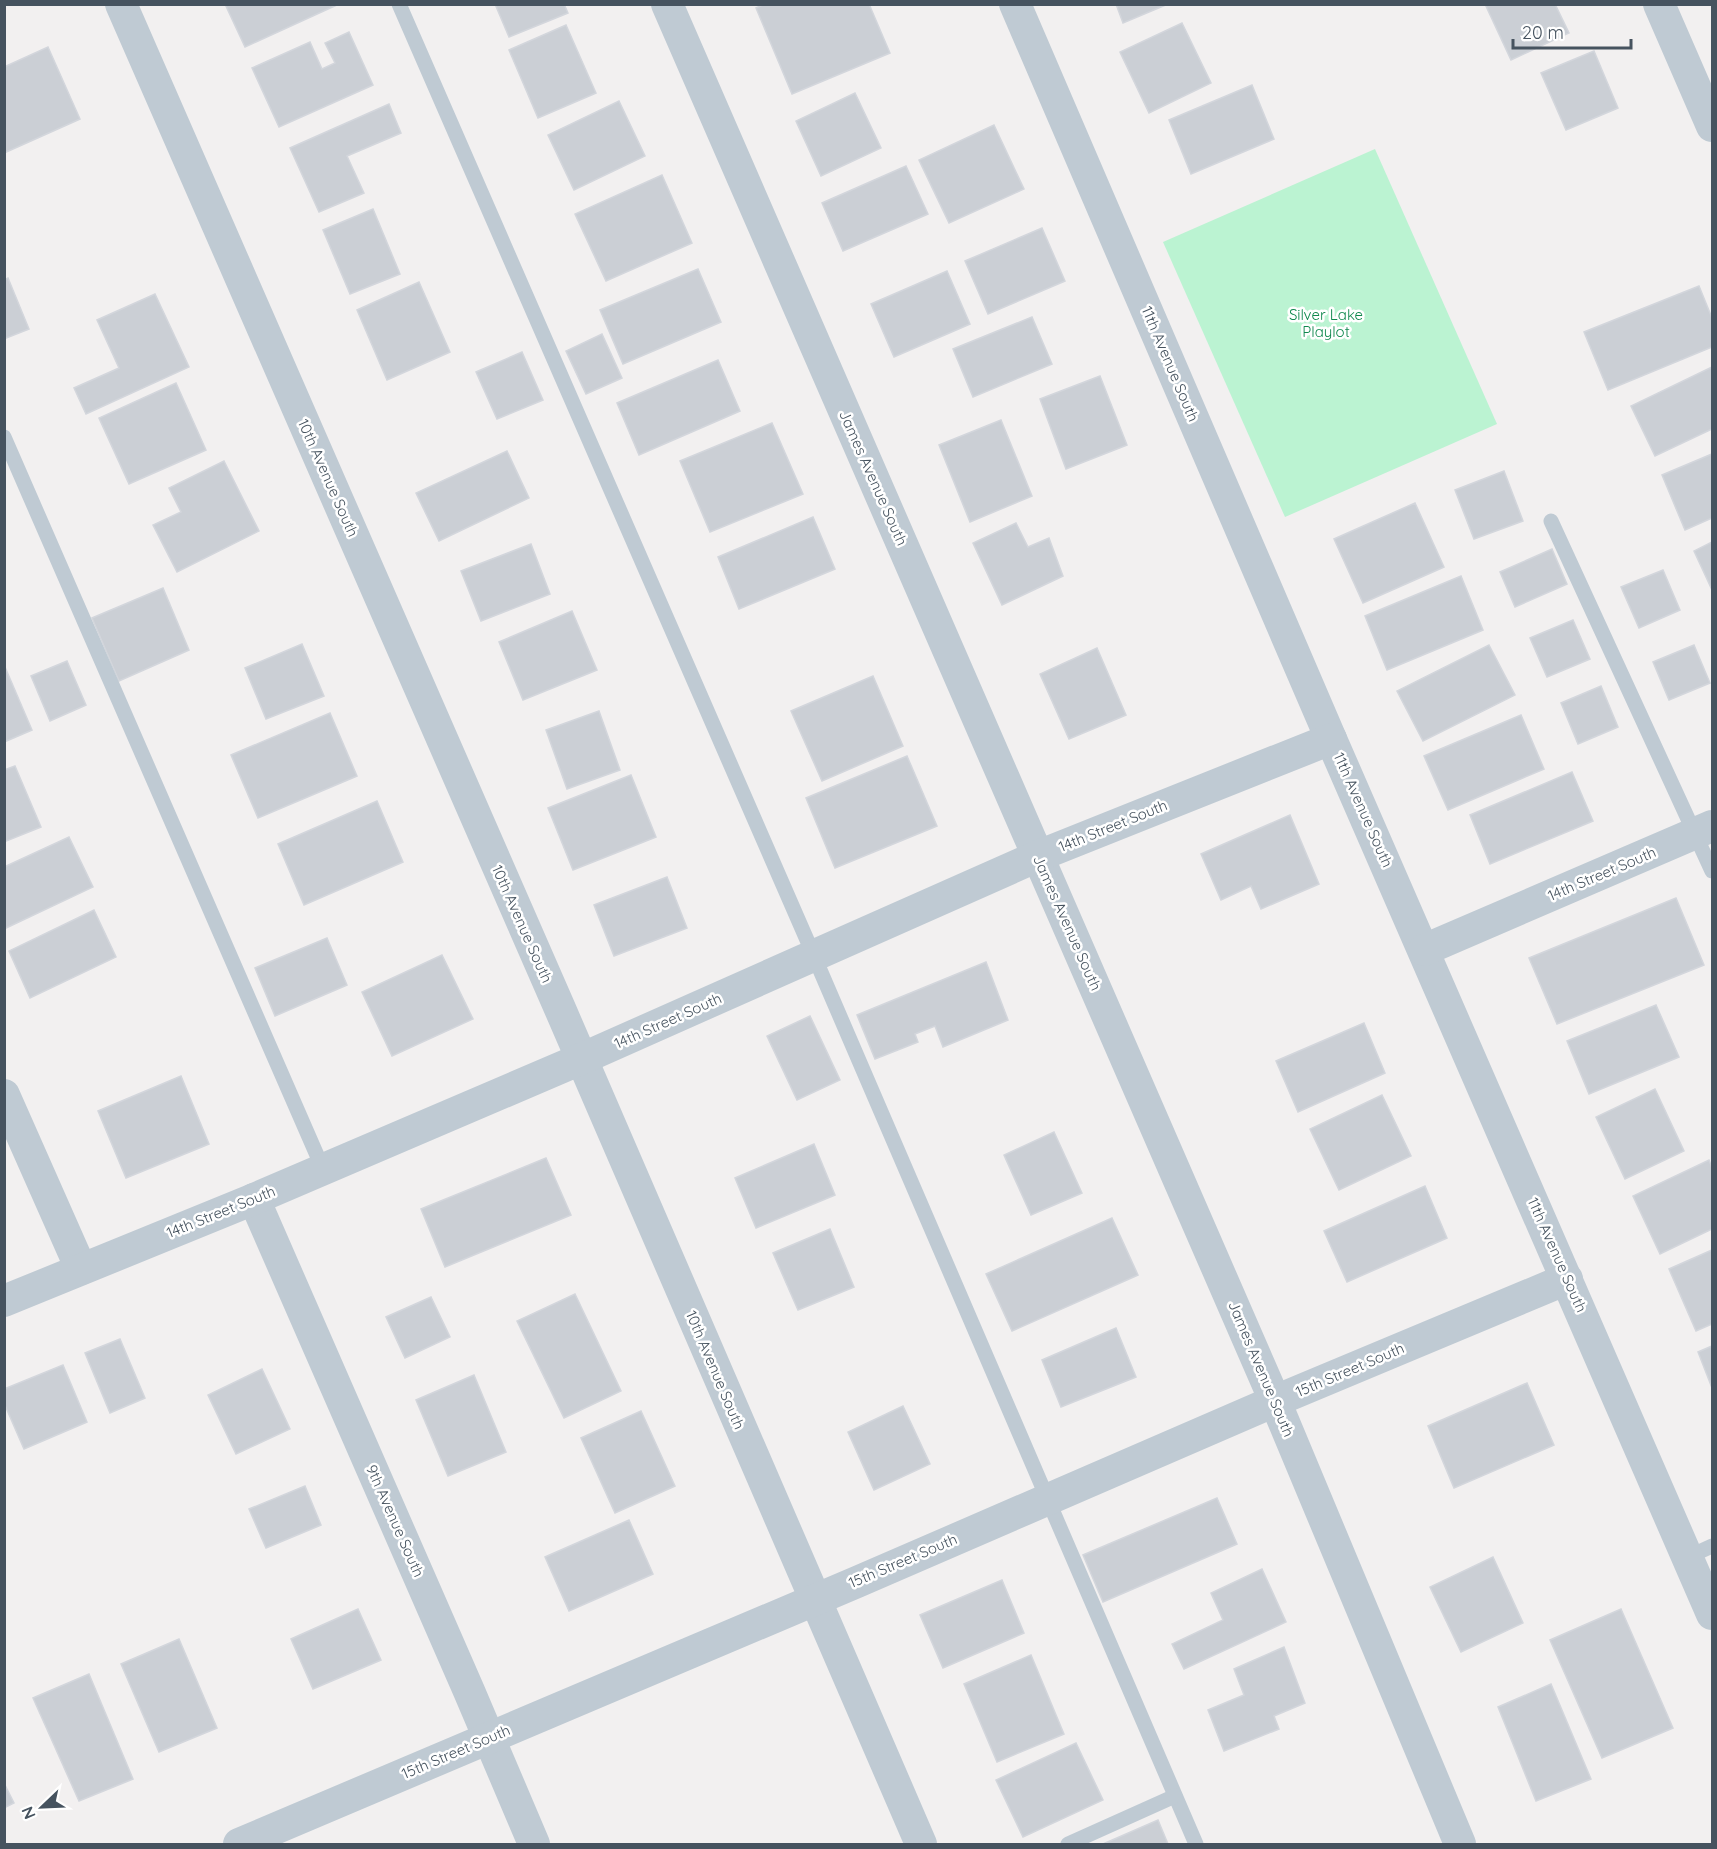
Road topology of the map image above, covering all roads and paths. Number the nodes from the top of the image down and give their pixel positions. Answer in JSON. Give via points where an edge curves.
{"nodes":[{"id":1,"x":121,"y":4,"type":"edge"},
{"id":2,"x":399,"y":4,"type":"edge"},
{"id":3,"x":667,"y":4,"type":"edge"},
{"id":4,"x":1015,"y":4,"type":"edge"},
{"id":5,"x":1659,"y":4,"type":"edge"},
{"id":6,"x":1713,"y":126,"type":"edge"},
{"id":7,"x":4,"y":437,"type":"edge"},
{"id":8,"x":1551,"y":521,"type":"dead end"},
{"id":9,"x":1331,"y":739,"type":"junction"},
{"id":10,"x":1704,"y":830,"type":"edge"},
{"id":11,"x":1038,"y":856,"type":"junction"},
{"id":12,"x":1713,"y":871,"type":"edge"},
{"id":13,"x":1424,"y":950,"type":"junction"},
{"id":14,"x":814,"y":956,"type":"junction"},
{"id":15,"x":581,"y":1059,"type":"junction"},
{"id":16,"x":4,"y":1095,"type":"edge"},
{"id":17,"x":323,"y":1169,"type":"junction"},
{"id":18,"x":254,"y":1199,"type":"junction"},
{"id":19,"x":81,"y":1269,"type":"junction"},
{"id":20,"x":1567,"y":1279,"type":"junction"},
{"id":21,"x":4,"y":1301,"type":"edge"},
{"id":22,"x":1275,"y":1401,"type":"junction"},
{"id":23,"x":1046,"y":1499,"type":"junction"},
{"id":24,"x":1700,"y":1551,"type":"edge"},
{"id":25,"x":814,"y":1600,"type":"junction"},
{"id":26,"x":1713,"y":1614,"type":"edge"},
{"id":27,"x":489,"y":1738,"type":"junction"},
{"id":28,"x":1175,"y":1796,"type":"junction"},
{"id":29,"x":239,"y":1845,"type":"edge"},
{"id":30,"x":534,"y":1845,"type":"edge"},
{"id":31,"x":921,"y":1845,"type":"edge"},
{"id":32,"x":1068,"y":1845,"type":"edge"},
{"id":33,"x":1196,"y":1845,"type":"edge"},
{"id":34,"x":1460,"y":1845,"type":"edge"}],
"edges":[{"from":1,"to":15,"type":"street","name":"10th Avenue South"},
{"from":2,"to":14,"type":"lane"},
{"from":3,"to":11,"type":"street","name":"James Avenue South"},
{"from":4,"to":9,"type":"street","name":"11th Avenue South"},
{"from":5,"to":6,"type":"street"},
{"from":7,"to":17,"type":"lane"},
{"from":8,"to":10,"type":"lane"},
{"from":9,"to":11,"type":"street","name":"14th Street South"},
{"from":9,"to":13,"type":"street","name":"11th Avenue South"},
{"from":10,"to":12,"type":"lane"},
{"from":10,"to":13,"type":"street","name":"14th Street South"},
{"from":11,"to":14,"type":"street","name":"14th Street South"},
{"from":11,"to":22,"type":"street","name":"James Avenue South"},
{"from":13,"to":20,"type":"street","name":"11th Avenue South"},
{"from":14,"to":15,"type":"street","name":"14th Street South"},
{"from":14,"to":23,"type":"lane"},
{"from":15,"to":17,"type":"street","name":"14th Street South"},
{"from":15,"to":25,"type":"street","name":"10th Avenue South"},
{"from":16,"to":19,"type":"street"},
{"from":17,"to":18,"type":"street","name":"14th Street South"},
{"from":18,"to":19,"type":"street","name":"14th Street South"},
{"from":18,"to":27,"type":"street","name":"9th Avenue South"},
{"from":19,"to":21,"type":"street","name":"14th Street South"},
{"from":20,"to":22,"type":"street","name":"15th Street South"},
{"from":20,"to":24,"type":"street","name":"11th Avenue South"},
{"from":22,"to":23,"type":"street","name":"15th Street South"},
{"from":22,"to":34,"type":"street","name":"James Avenue South"},
{"from":23,"to":25,"type":"street","name":"15th Street South"},
{"from":23,"to":28,"type":"lane"},
{"from":24,"to":26,"type":"street","name":"11th Avenue South"},
{"from":25,"to":27,"type":"street","name":"15th Street South"},
{"from":25,"to":31,"type":"street","name":"10th Avenue South"},
{"from":27,"to":29,"type":"street","name":"15th Street South"},
{"from":27,"to":30,"type":"street","name":"9th Avenue South"},
{"from":28,"to":32,"type":"lane"},
{"from":28,"to":33,"type":"lane"}]}
